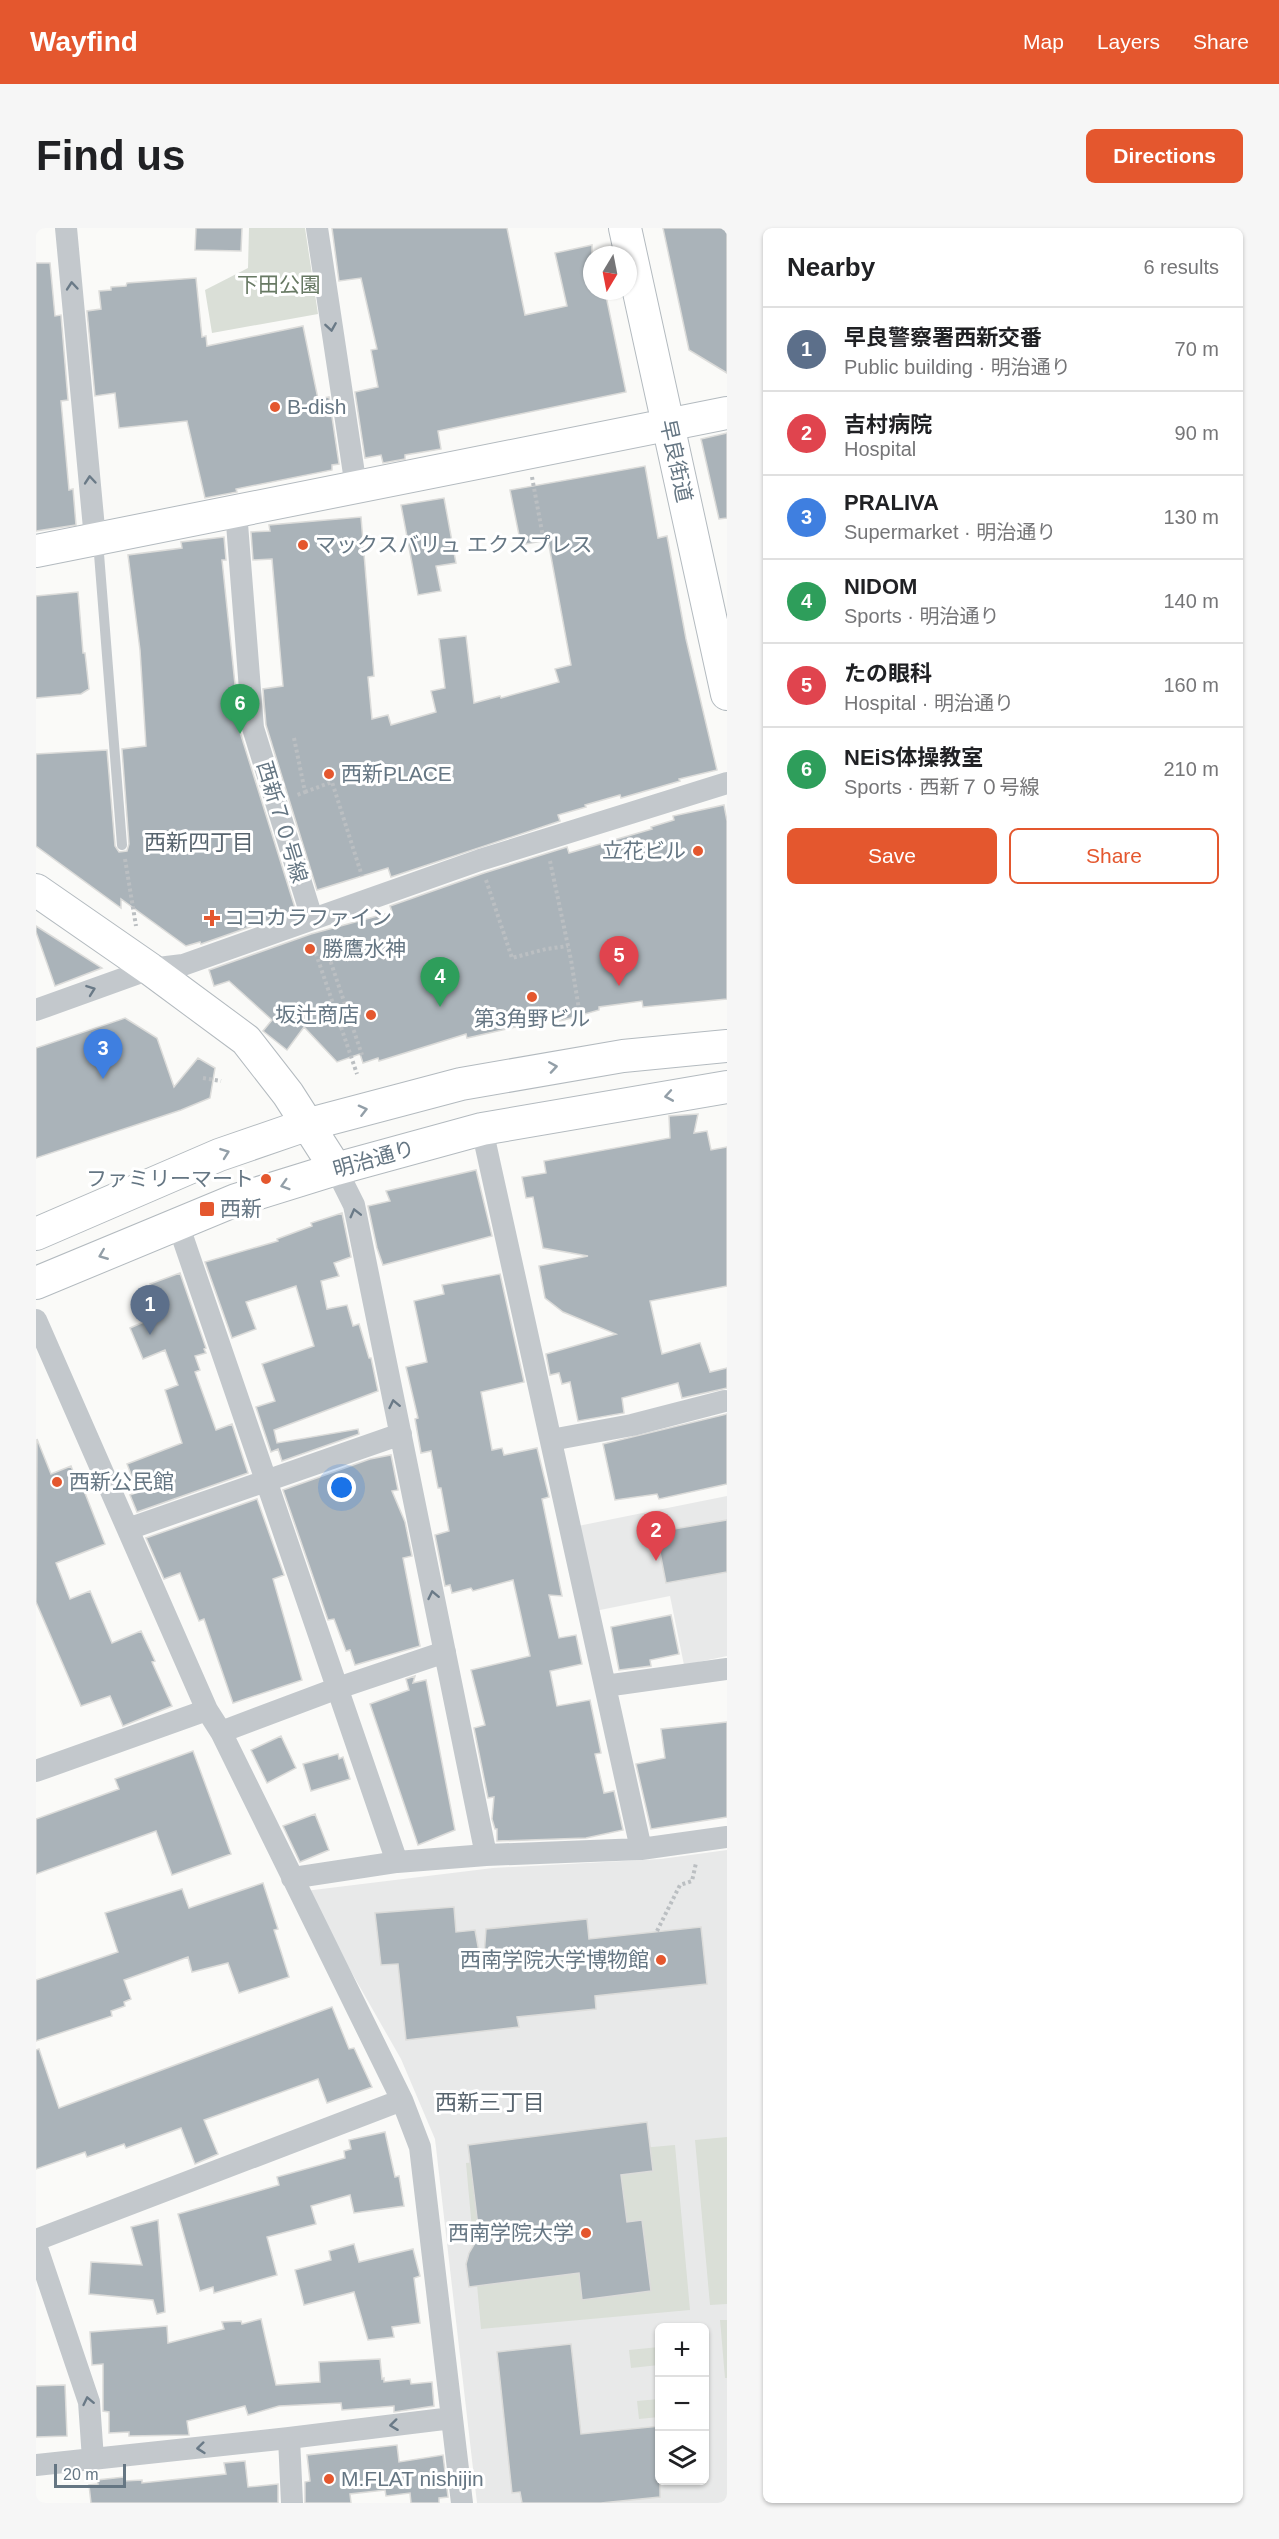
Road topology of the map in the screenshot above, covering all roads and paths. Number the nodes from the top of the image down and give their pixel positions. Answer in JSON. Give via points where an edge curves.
{"nodes":[{"id":1,"x":66,"y":228,"type":"edge"},
{"id":2,"x":317,"y":228,"type":"edge"},
{"id":3,"x":625,"y":228,"type":"edge"},
{"id":4,"x":727,"y":413,"type":"edge"},
{"id":5,"x":669,"y":426,"type":"junction"},
{"id":6,"x":530,"y":468,"type":"dead end"},
{"id":7,"x":356,"y":487,"type":"junction"},
{"id":8,"x":236,"y":511,"type":"junction"},
{"id":9,"x":95,"y":539,"type":"junction"},
{"id":10,"x":544,"y":548,"type":"dead end"},
{"id":11,"x":36,"y":551,"type":"edge"},
{"id":12,"x":727,"y":694,"type":"edge"},
{"id":13,"x":294,"y":738,"type":"dead end"},
{"id":14,"x":727,"y":783,"type":"edge"},
{"id":15,"x":305,"y":792,"type":"junction"},
{"id":16,"x":276,"y":802,"type":"junction"},
{"id":17,"x":543,"y":840,"type":"junction"},
{"id":18,"x":122,"y":845,"type":"joint"},
{"id":19,"x":480,"y":860,"type":"junction"},
{"id":20,"x":362,"y":876,"type":"dead end"},
{"id":21,"x":36,"y":890,"type":"edge"},
{"id":22,"x":136,"y":929,"type":"dead end"},
{"id":23,"x":315,"y":931,"type":"junction"},
{"id":24,"x":568,"y":946,"type":"junction"},
{"id":25,"x":150,"y":969,"type":"junction"},
{"id":26,"x":334,"y":974,"type":"junction"},
{"id":27,"x":324,"y":977,"type":"junction"},
{"id":28,"x":346,"y":1008,"type":"junction"},
{"id":29,"x":36,"y":1010,"type":"edge"},
{"id":30,"x":335,"y":1011,"type":"junction"},
{"id":31,"x":351,"y":1022,"type":"junction"},
{"id":32,"x":340,"y":1026,"type":"junction"},
{"id":33,"x":582,"y":1028,"type":"dead end"},
{"id":34,"x":727,"y":1046,"type":"edge"},
{"id":35,"x":362,"y":1055,"type":"dead end"},
{"id":36,"x":357,"y":1074,"type":"dead end"},
{"id":37,"x":203,"y":1078,"type":"dead end"},
{"id":38,"x":221,"y":1082,"type":"dead end"},
{"id":39,"x":727,"y":1087,"type":"edge"},
{"id":40,"x":306,"y":1125,"type":"junction"},
{"id":41,"x":482,"y":1129,"type":"junction"},
{"id":42,"x":336,"y":1169,"type":"junction"},
{"id":43,"x":178,"y":1224,"type":"junction"},
{"id":44,"x":36,"y":1234,"type":"edge"},
{"id":45,"x":36,"y":1283,"type":"edge"},
{"id":46,"x":36,"y":1320,"type":"edge"},
{"id":47,"x":725,"y":1401,"type":"dead end"},
{"id":48,"x":400,"y":1434,"type":"junction"},
{"id":49,"x":551,"y":1440,"type":"junction"},
{"id":50,"x":266,"y":1481,"type":"junction"},
{"id":51,"x":128,"y":1530,"type":"junction"},
{"id":52,"x":445,"y":1652,"type":"junction"},
{"id":53,"x":727,"y":1669,"type":"edge"},
{"id":54,"x":605,"y":1686,"type":"junction"},
{"id":55,"x":338,"y":1688,"type":"junction"},
{"id":56,"x":207,"y":1710,"type":"junction"},
{"id":57,"x":221,"y":1731,"type":"junction"},
{"id":58,"x":36,"y":1771,"type":"edge"},
{"id":59,"x":727,"y":1837,"type":"edge"},
{"id":60,"x":693,"y":1842,"type":"junction"},
{"id":61,"x":641,"y":1849,"type":"junction"},
{"id":62,"x":486,"y":1855,"type":"junction"},
{"id":63,"x":397,"y":1862,"type":"junction"},
{"id":64,"x":292,"y":1878,"type":"junction"},
{"id":65,"x":657,"y":1931,"type":"dead end"},
{"id":66,"x":402,"y":2100,"type":"junction"},
{"id":67,"x":36,"y":2240,"type":"edge"},
{"id":68,"x":36,"y":2245,"type":"edge"},
{"id":69,"x":452,"y":2418,"type":"junction"},
{"id":70,"x":289,"y":2439,"type":"junction"},
{"id":71,"x":93,"y":2459,"type":"junction"},
{"id":72,"x":36,"y":2465,"type":"edge"},
{"id":73,"x":292,"y":2503,"type":"edge"},
{"id":74,"x":462,"y":2503,"type":"edge"}],
"edges":[{"from":9,"to":1,"type":"street","one_way":true},
{"from":2,"to":7,"type":"street","one_way":true},
{"from":3,"to":5,"type":"street","name":"早良街道"},
{"from":4,"to":5,"type":"street"},
{"from":5,"to":7,"type":"street"},
{"from":5,"to":12,"type":"street","name":"早良街道"},
{"from":6,"to":10,"type":"path"},
{"from":7,"to":8,"type":"street"},
{"from":8,"to":9,"type":"street"},
{"from":8,"to":16,"type":"street","name":"西新７０号線","via":[[253,728]]},
{"from":9,"to":11,"type":"street"},
{"from":9,"to":18,"type":"lane"},
{"from":13,"to":15,"type":"path"},
{"from":14,"to":17,"type":"street"},
{"from":15,"to":16,"type":"path"},
{"from":15,"to":20,"type":"path","via":[[332,782]]},
{"from":16,"to":23,"type":"street","name":"西新７０号線"},
{"from":17,"to":19,"type":"street"},
{"from":17,"to":24,"type":"path"},
{"from":18,"to":22,"type":"path"},
{"from":19,"to":23,"type":"street"},
{"from":19,"to":24,"type":"path","via":[[512,958]]},
{"from":21,"to":25,"type":"street"},
{"from":23,"to":25,"type":"street","via":[[183,965]]},
{"from":23,"to":26,"type":"path"},
{"from":23,"to":27,"type":"path"},
{"from":24,"to":33,"type":"path"},
{"from":29,"to":25,"type":"street","one_way":true},
{"from":25,"to":40,"type":"street","via":[[246,1040],[288,1094]]},
{"from":26,"to":27,"type":"path"},
{"from":26,"to":28,"type":"path"},
{"from":27,"to":30,"type":"path"},
{"from":28,"to":30,"type":"path"},
{"from":28,"to":31,"type":"path"},
{"from":30,"to":32,"type":"path"},
{"from":31,"to":32,"type":"path"},
{"from":31,"to":35,"type":"path"},
{"from":32,"to":36,"type":"path"},
{"from":40,"to":34,"type":"street","one_way":true,"via":[[461,1084],[623,1056]]},
{"from":37,"to":38,"type":"path"},
{"from":39,"to":41,"type":"street","name":"明治通り","one_way":true},
{"from":40,"to":42,"type":"street"},
{"from":44,"to":40,"type":"street","one_way":true,"via":[[219,1155]]},
{"from":41,"to":42,"type":"street","name":"明治通り"},
{"from":41,"to":49,"type":"street"},
{"from":42,"to":43,"type":"street","name":"明治通り","one_way":true,"via":[[236,1200]]},
{"from":48,"to":42,"type":"street","one_way":true,"via":[[354,1205]]},
{"from":43,"to":45,"type":"street","name":"明治通り","one_way":true},
{"from":43,"to":50,"type":"street"},
{"from":46,"to":51,"type":"street"},
{"from":47,"to":49,"type":"street","via":[[632,1425]]},
{"from":48,"to":50,"type":"street"},
{"from":52,"to":48,"type":"street","one_way":true},
{"from":49,"to":54,"type":"street"},
{"from":50,"to":51,"type":"street"},
{"from":50,"to":55,"type":"street"},
{"from":51,"to":56,"type":"street"},
{"from":52,"to":55,"type":"street"},
{"from":52,"to":62,"type":"street"},
{"from":53,"to":54,"type":"street"},
{"from":54,"to":61,"type":"street"},
{"from":55,"to":57,"type":"street"},
{"from":55,"to":63,"type":"street"},
{"from":56,"to":57,"type":"street"},
{"from":56,"to":58,"type":"street"},
{"from":57,"to":64,"type":"street"},
{"from":59,"to":60,"type":"street"},
{"from":60,"to":61,"type":"street"},
{"from":60,"to":65,"type":"path","via":[[696,1862],[692,1881],[680,1885]]},
{"from":61,"to":62,"type":"street"},
{"from":62,"to":63,"type":"street"},
{"from":63,"to":64,"type":"street"},
{"from":64,"to":66,"type":"street"},
{"from":66,"to":67,"type":"street"},
{"from":66,"to":69,"type":"street","via":[[420,2146]]},
{"from":71,"to":68,"type":"street","one_way":true,"via":[[89,2402]]},
{"from":69,"to":70,"type":"street","one_way":true},
{"from":69,"to":74,"type":"street"},
{"from":70,"to":71,"type":"street","one_way":true},
{"from":70,"to":73,"type":"street"},
{"from":71,"to":72,"type":"street"}]}
